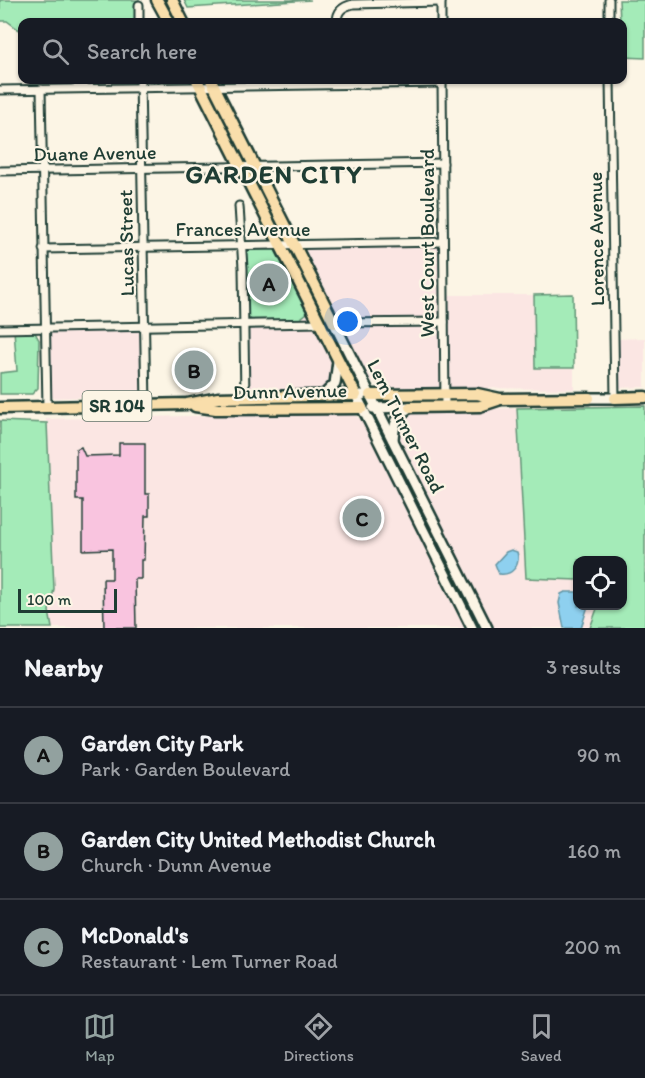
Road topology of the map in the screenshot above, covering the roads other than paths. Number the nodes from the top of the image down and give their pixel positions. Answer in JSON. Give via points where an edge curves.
{"nodes":[{"id":1,"x":157,"y":0,"type":"edge"},
{"id":2,"x":172,"y":0,"type":"edge"},
{"id":3,"x":609,"y":0,"type":"edge"},
{"id":4,"x":441,"y":1,"type":"edge"},
{"id":5,"x":139,"y":5,"type":"dead end"},
{"id":6,"x":139,"y":18,"type":"edge"},
{"id":7,"x":167,"y":18,"type":"edge"},
{"id":8,"x":181,"y":18,"type":"edge"},
{"id":9,"x":338,"y":18,"type":"edge"},
{"id":10,"x":441,"y":18,"type":"edge"},
{"id":11,"x":609,"y":18,"type":"edge"},
{"id":12,"x":140,"y":84,"type":"edge"},
{"id":13,"x":187,"y":84,"type":"edge"},
{"id":14,"x":199,"y":84,"type":"edge"},
{"id":15,"x":214,"y":84,"type":"edge"},
{"id":16,"x":442,"y":84,"type":"edge"},
{"id":17,"x":610,"y":84,"type":"edge"},
{"id":18,"x":140,"y":88,"type":"junction"},
{"id":19,"x":41,"y":89,"type":"junction"},
{"id":20,"x":0,"y":90,"type":"edge"},
{"id":21,"x":443,"y":163,"type":"junction"},
{"id":22,"x":240,"y":166,"type":"junction"},
{"id":23,"x":255,"y":166,"type":"junction"},
{"id":24,"x":141,"y":168,"type":"junction"},
{"id":25,"x":42,"y":170,"type":"junction"},
{"id":26,"x":0,"y":171,"type":"edge"},
{"id":27,"x":240,"y":206,"type":"dead end"},
{"id":28,"x":444,"y":242,"type":"junction"},
{"id":29,"x":143,"y":246,"type":"junction"},
{"id":30,"x":242,"y":246,"type":"junction"},
{"id":31,"x":281,"y":246,"type":"junction"},
{"id":32,"x":295,"y":246,"type":"junction"},
{"id":33,"x":43,"y":249,"type":"junction"},
{"id":34,"x":444,"y":322,"type":"junction"},
{"id":35,"x":320,"y":323,"type":"junction"},
{"id":36,"x":334,"y":323,"type":"junction"},
{"id":37,"x":243,"y":325,"type":"junction"},
{"id":38,"x":144,"y":326,"type":"junction"},
{"id":39,"x":45,"y":328,"type":"junction"},
{"id":40,"x":0,"y":329,"type":"edge"},
{"id":41,"x":339,"y":361,"type":"junction"},
{"id":42,"x":444,"y":394,"type":"junction"},
{"id":43,"x":356,"y":395,"type":"junction"},
{"id":44,"x":370,"y":395,"type":"junction"},
{"id":45,"x":323,"y":396,"type":"junction"},
{"id":46,"x":245,"y":397,"type":"junction"},
{"id":47,"x":645,"y":397,"type":"edge"},
{"id":48,"x":589,"y":398,"type":"joint"},
{"id":49,"x":615,"y":398,"type":"junction"},
{"id":50,"x":500,"y":399,"type":"junction"},
{"id":51,"x":187,"y":404,"type":"junction"},
{"id":52,"x":146,"y":405,"type":"junction"},
{"id":53,"x":445,"y":406,"type":"junction"},
{"id":54,"x":47,"y":407,"type":"junction"},
{"id":55,"x":410,"y":407,"type":"junction"},
{"id":56,"x":0,"y":408,"type":"edge"},
{"id":57,"x":362,"y":408,"type":"junction"},
{"id":58,"x":376,"y":408,"type":"junction"},
{"id":59,"x":393,"y":440,"type":"junction"},
{"id":60,"x":475,"y":603,"type":"junction"},
{"id":61,"x":463,"y":609,"type":"junction"},
{"id":62,"x":472,"y":628,"type":"edge"},
{"id":63,"x":487,"y":628,"type":"edge"}],
"edges":[{"from":1,"to":7,"type":"main road"},
{"from":2,"to":8,"type":"main road"},
{"from":3,"to":11,"type":"street"},
{"from":4,"to":9,"type":"street","via":[[353,4],[341,9]]},
{"from":4,"to":10,"type":"street"},
{"from":5,"to":6,"type":"street"},
{"from":12,"to":18,"type":"street","name":"Lucas Street"},
{"from":13,"to":18,"type":"street"},
{"from":14,"to":22,"type":"main road","name":"Lem Turner Road"},
{"from":15,"to":23,"type":"main road","name":"Lem Turner Road"},
{"from":16,"to":21,"type":"street","name":"West Court Boulevard"},
{"from":17,"to":49,"type":"street","name":"Lorence Avenue"},
{"from":18,"to":19,"type":"street"},
{"from":18,"to":24,"type":"street","name":"Lucas Street"},
{"from":19,"to":20,"type":"street"},
{"from":19,"to":25,"type":"street"},
{"from":21,"to":23,"type":"street","name":"Duane Avenue"},
{"from":21,"to":28,"type":"street","name":"West Court Boulevard"},
{"from":22,"to":23,"type":"street","name":"Duane Avenue"},
{"from":22,"to":24,"type":"street","name":"Duane Avenue"},
{"from":22,"to":31,"type":"main road","name":"Lem Turner Road"},
{"from":23,"to":32,"type":"main road","name":"Lem Turner Road"},
{"from":24,"to":25,"type":"street","name":"Duane Avenue"},
{"from":24,"to":29,"type":"street","name":"Lucas Street"},
{"from":25,"to":26,"type":"street","name":"Duane Avenue"},
{"from":25,"to":33,"type":"street"},
{"from":27,"to":30,"type":"street"},
{"from":28,"to":32,"type":"street","name":"Frances Avenue"},
{"from":28,"to":34,"type":"street","name":"West Court Boulevard"},
{"from":29,"to":30,"type":"street","name":"Frances Avenue"},
{"from":29,"to":33,"type":"street","name":"Frances Avenue"},
{"from":29,"to":38,"type":"street","name":"Lucas Street"},
{"from":30,"to":31,"type":"street","name":"Frances Avenue"},
{"from":30,"to":37,"type":"street"},
{"from":31,"to":32,"type":"street","name":"Frances Avenue"},
{"from":31,"to":35,"type":"main road","name":"Lem Turner Road"},
{"from":32,"to":36,"type":"main road","name":"Lem Turner Road"},
{"from":33,"to":39,"type":"street"},
{"from":34,"to":36,"type":"street"},
{"from":34,"to":42,"type":"street","name":"West Court Boulevard"},
{"from":35,"to":37,"type":"street"},
{"from":35,"to":41,"type":"main road","name":"Lem Turner Road"},
{"from":36,"to":44,"type":"main road","name":"Lem Turner Road"},
{"from":37,"to":38,"type":"street"},
{"from":37,"to":46,"type":"street"},
{"from":38,"to":39,"type":"street"},
{"from":38,"to":52,"type":"street","name":"Lucas Street"},
{"from":39,"to":40,"type":"street"},
{"from":39,"to":54,"type":"street"},
{"from":41,"to":43,"type":"main road","name":"Lem Turner Road"},
{"from":41,"to":45,"type":"main road","via":[[335,384]]},
{"from":42,"to":44,"type":"main road","name":"Dunn Avenue","number":"SR 104"},
{"from":42,"to":50,"type":"main road","name":"Dunn Avenue","number":"SR 104"},
{"from":42,"to":53,"type":"street","name":"West Court Boulevard"},
{"from":43,"to":44,"type":"main road","name":"Dunn Avenue","number":"SR 104"},
{"from":43,"to":45,"type":"main road","name":"Dunn Avenue","number":"SR 104"},
{"from":43,"to":57,"type":"main road","name":"Lem Turner Road"},
{"from":44,"to":58,"type":"main road","name":"Lem Turner Road"},
{"from":45,"to":46,"type":"main road","name":"Dunn Avenue","number":"SR 104"},
{"from":46,"to":51,"type":"main road","name":"Dunn Avenue","number":"SR 104"},
{"from":47,"to":49,"type":"main road","name":"Dunn Avenue","number":"SR 104"},
{"from":48,"to":49,"type":"main road","name":"Dunn Avenue","number":"SR 104"},
{"from":48,"to":50,"type":"main road","name":"Dunn Avenue","number":"SR 104"},
{"from":50,"to":53,"type":"main road","name":"Dunn Avenue","number":"SR 104","via":[[480,406]]},
{"from":51,"to":52,"type":"main road","name":"Dunn Avenue","number":"SR 104"},
{"from":51,"to":57,"type":"main road","name":"Dunn Avenue","number":"SR 104","via":[[216,409]]},
{"from":52,"to":54,"type":"main road","name":"Dunn Avenue","number":"SR 104"},
{"from":53,"to":55,"type":"main road","name":"Dunn Avenue","number":"SR 104"},
{"from":54,"to":56,"type":"main road","name":"Dunn Avenue","number":"SR 104"},
{"from":55,"to":58,"type":"main road","name":"Dunn Avenue","number":"SR 104"},
{"from":55,"to":59,"type":"main road","via":[[395,420]]},
{"from":57,"to":58,"type":"main road","name":"Dunn Avenue","number":"SR 104"},
{"from":57,"to":61,"type":"main road","name":"Lem Turner Road"},
{"from":58,"to":59,"type":"main road","name":"Lem Turner Road"},
{"from":59,"to":60,"type":"main road","name":"Lem Turner Road"},
{"from":60,"to":61,"type":"main road"},
{"from":60,"to":63,"type":"main road","name":"Lem Turner Road"},
{"from":61,"to":62,"type":"main road","name":"Lem Turner Road"}]}
